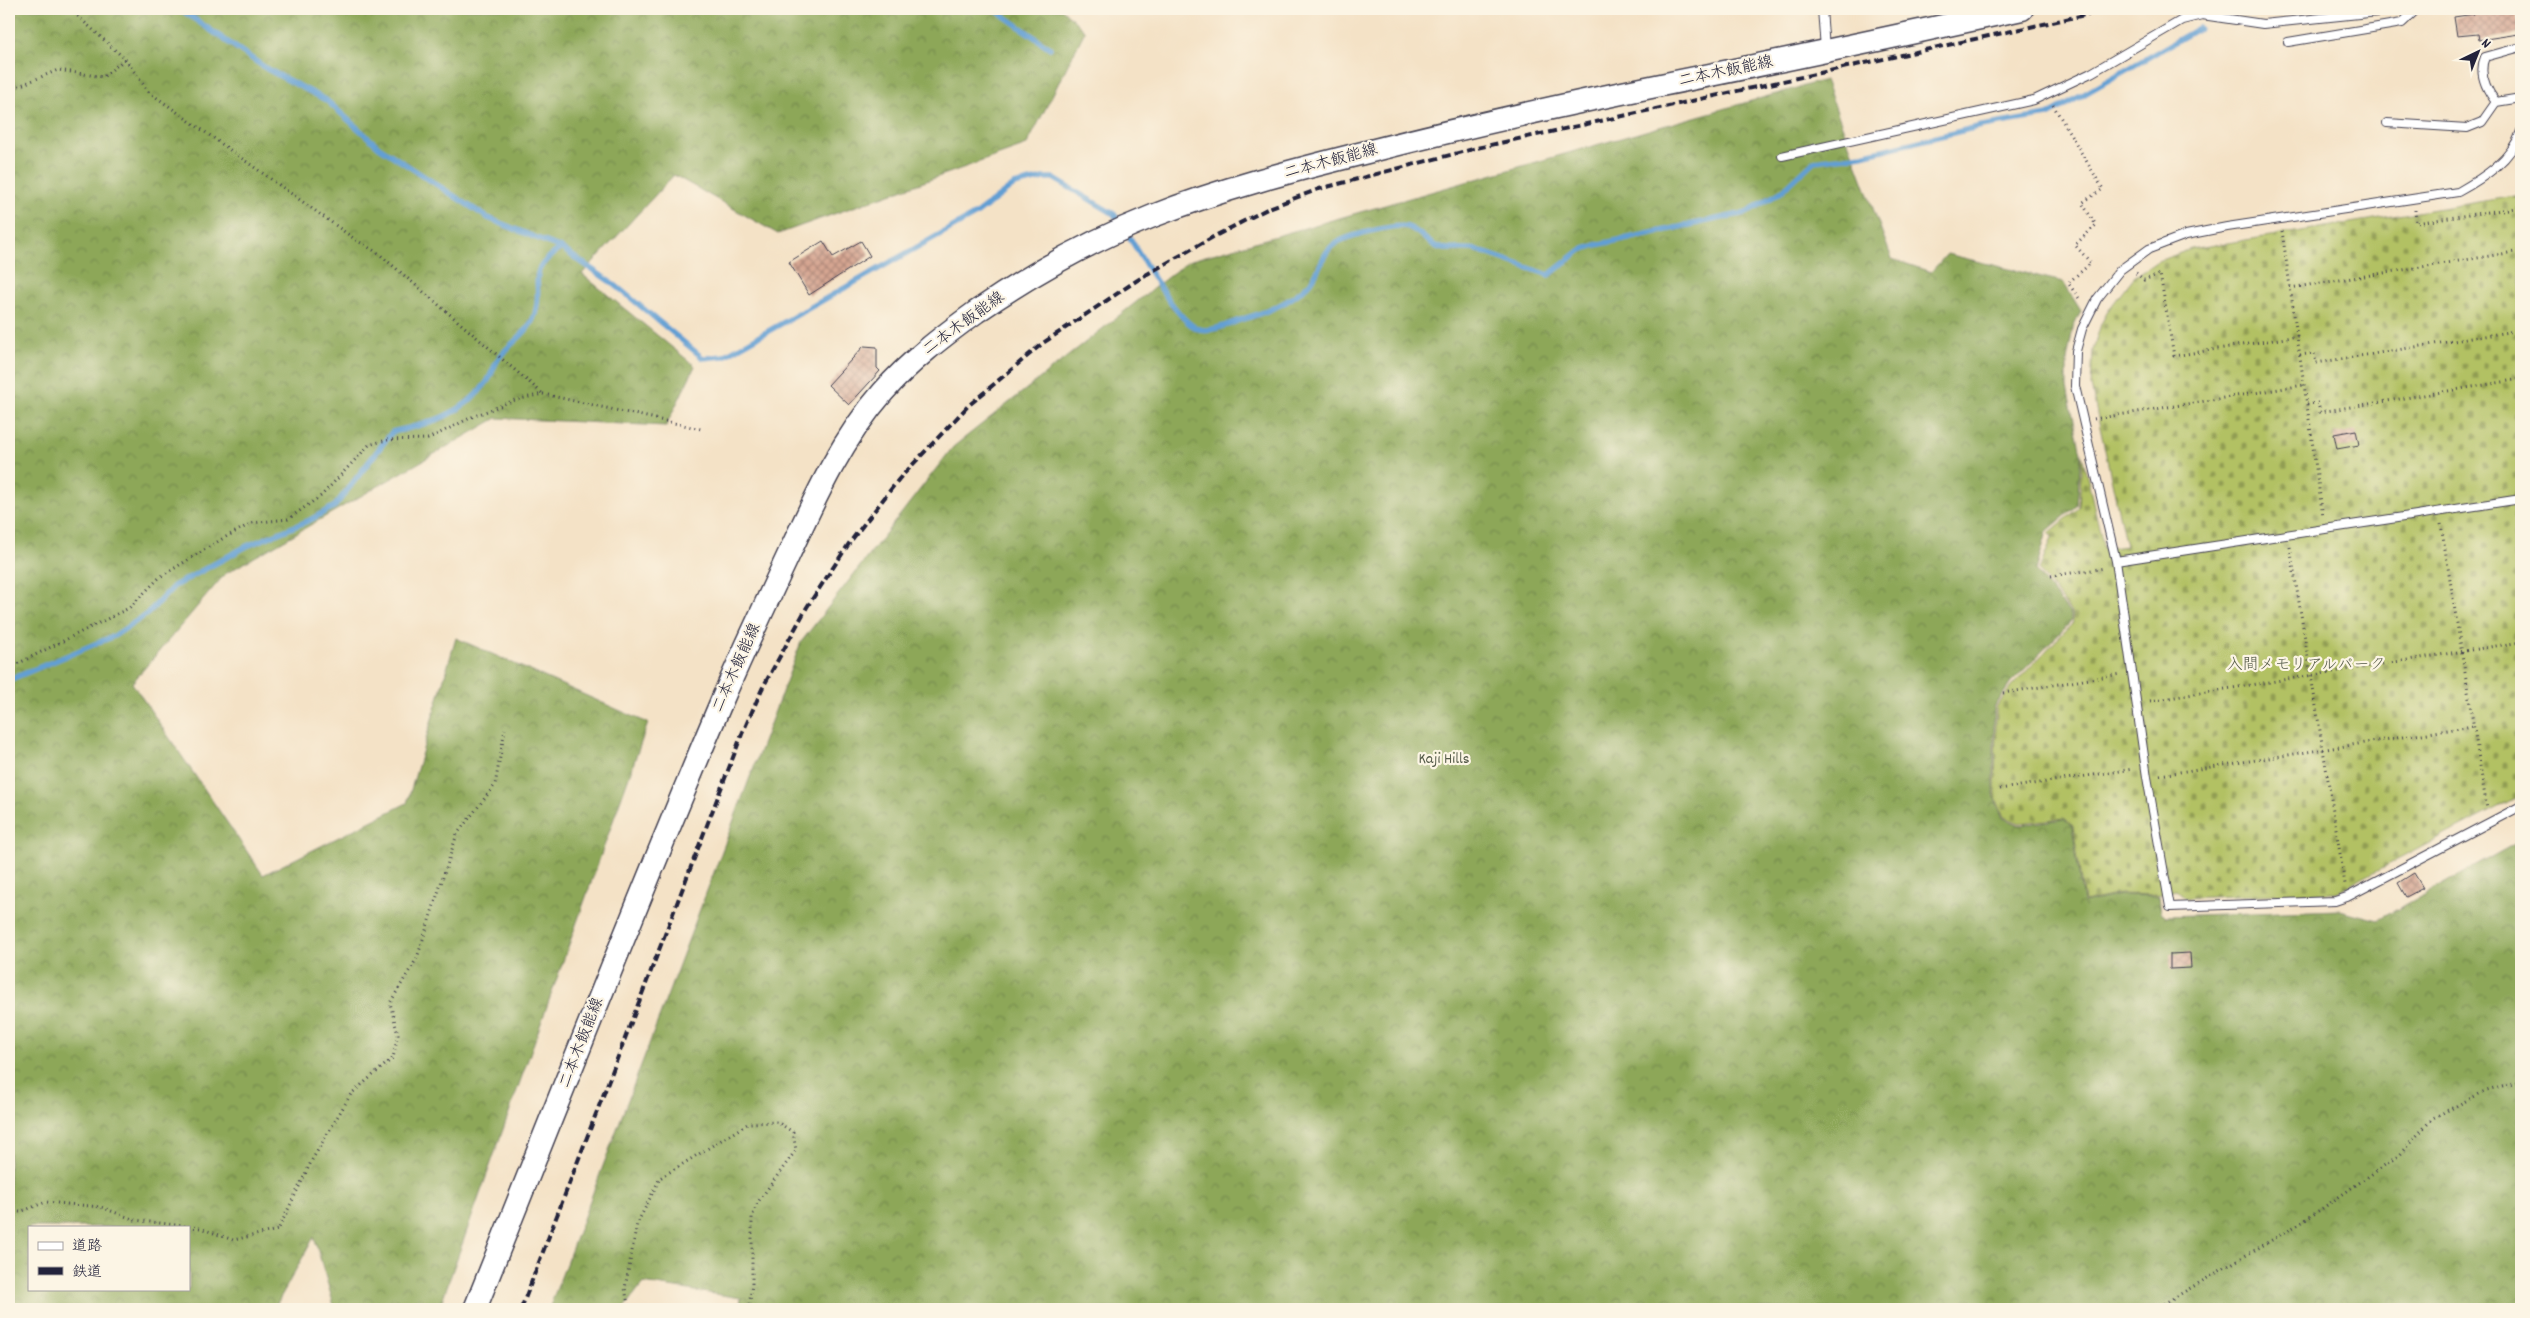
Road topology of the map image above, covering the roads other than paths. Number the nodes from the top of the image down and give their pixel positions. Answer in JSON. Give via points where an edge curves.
{"nodes":[{"id":1,"x":1822,"y":9,"type":"edge"},
{"id":2,"x":2022,"y":9,"type":"edge"},
{"id":3,"x":2407,"y":9,"type":"edge"},
{"id":4,"x":2417,"y":9,"type":"edge"},
{"id":5,"x":2288,"y":42,"type":"dead end"},
{"id":6,"x":2521,"y":48,"type":"edge"},
{"id":7,"x":1825,"y":51,"type":"junction"},
{"id":8,"x":2521,"y":98,"type":"edge"},
{"id":9,"x":2496,"y":102,"type":"junction"},
{"id":10,"x":2388,"y":122,"type":"dead end"},
{"id":11,"x":2521,"y":131,"type":"edge"},
{"id":12,"x":1782,"y":156,"type":"dead end"},
{"id":13,"x":2521,"y":499,"type":"edge"},
{"id":14,"x":2116,"y":564,"type":"junction"},
{"id":15,"x":2521,"y":806,"type":"edge"},
{"id":16,"x":475,"y":1309,"type":"edge"}],
"edges":[{"from":1,"to":7,"type":"lane"},
{"from":2,"to":7,"type":"main road","name":"二本木飯能線"},
{"from":3,"to":12,"type":"lane","via":[[2263,24],[2202,15],[2182,20],[2091,73],[2034,100]]},
{"from":4,"to":5,"type":"lane","via":[[2402,22]]},
{"from":6,"to":9,"type":"lane","via":[[2485,57],[2482,64],[2486,89]]},
{"from":7,"to":16,"type":"main road","name":"二本木飯能線","via":[[1511,116],[1231,190],[1136,223],[1054,264],[1004,293],[922,354],[881,394],[855,428],[817,495],[738,664],[657,854]]},
{"from":8,"to":9,"type":"lane"},
{"from":9,"to":10,"type":"lane","via":[[2482,122],[2467,128]]},
{"from":11,"to":14,"type":"lane","via":[[2506,157],[2482,179],[2458,192],[2186,235],[2149,249],[2120,270],[2090,311],[2076,351],[2075,386]]},
{"from":13,"to":14,"type":"lane"},
{"from":14,"to":15,"type":"lane","via":[[2147,777],[2170,907],[2327,902],[2347,897]]}]}
